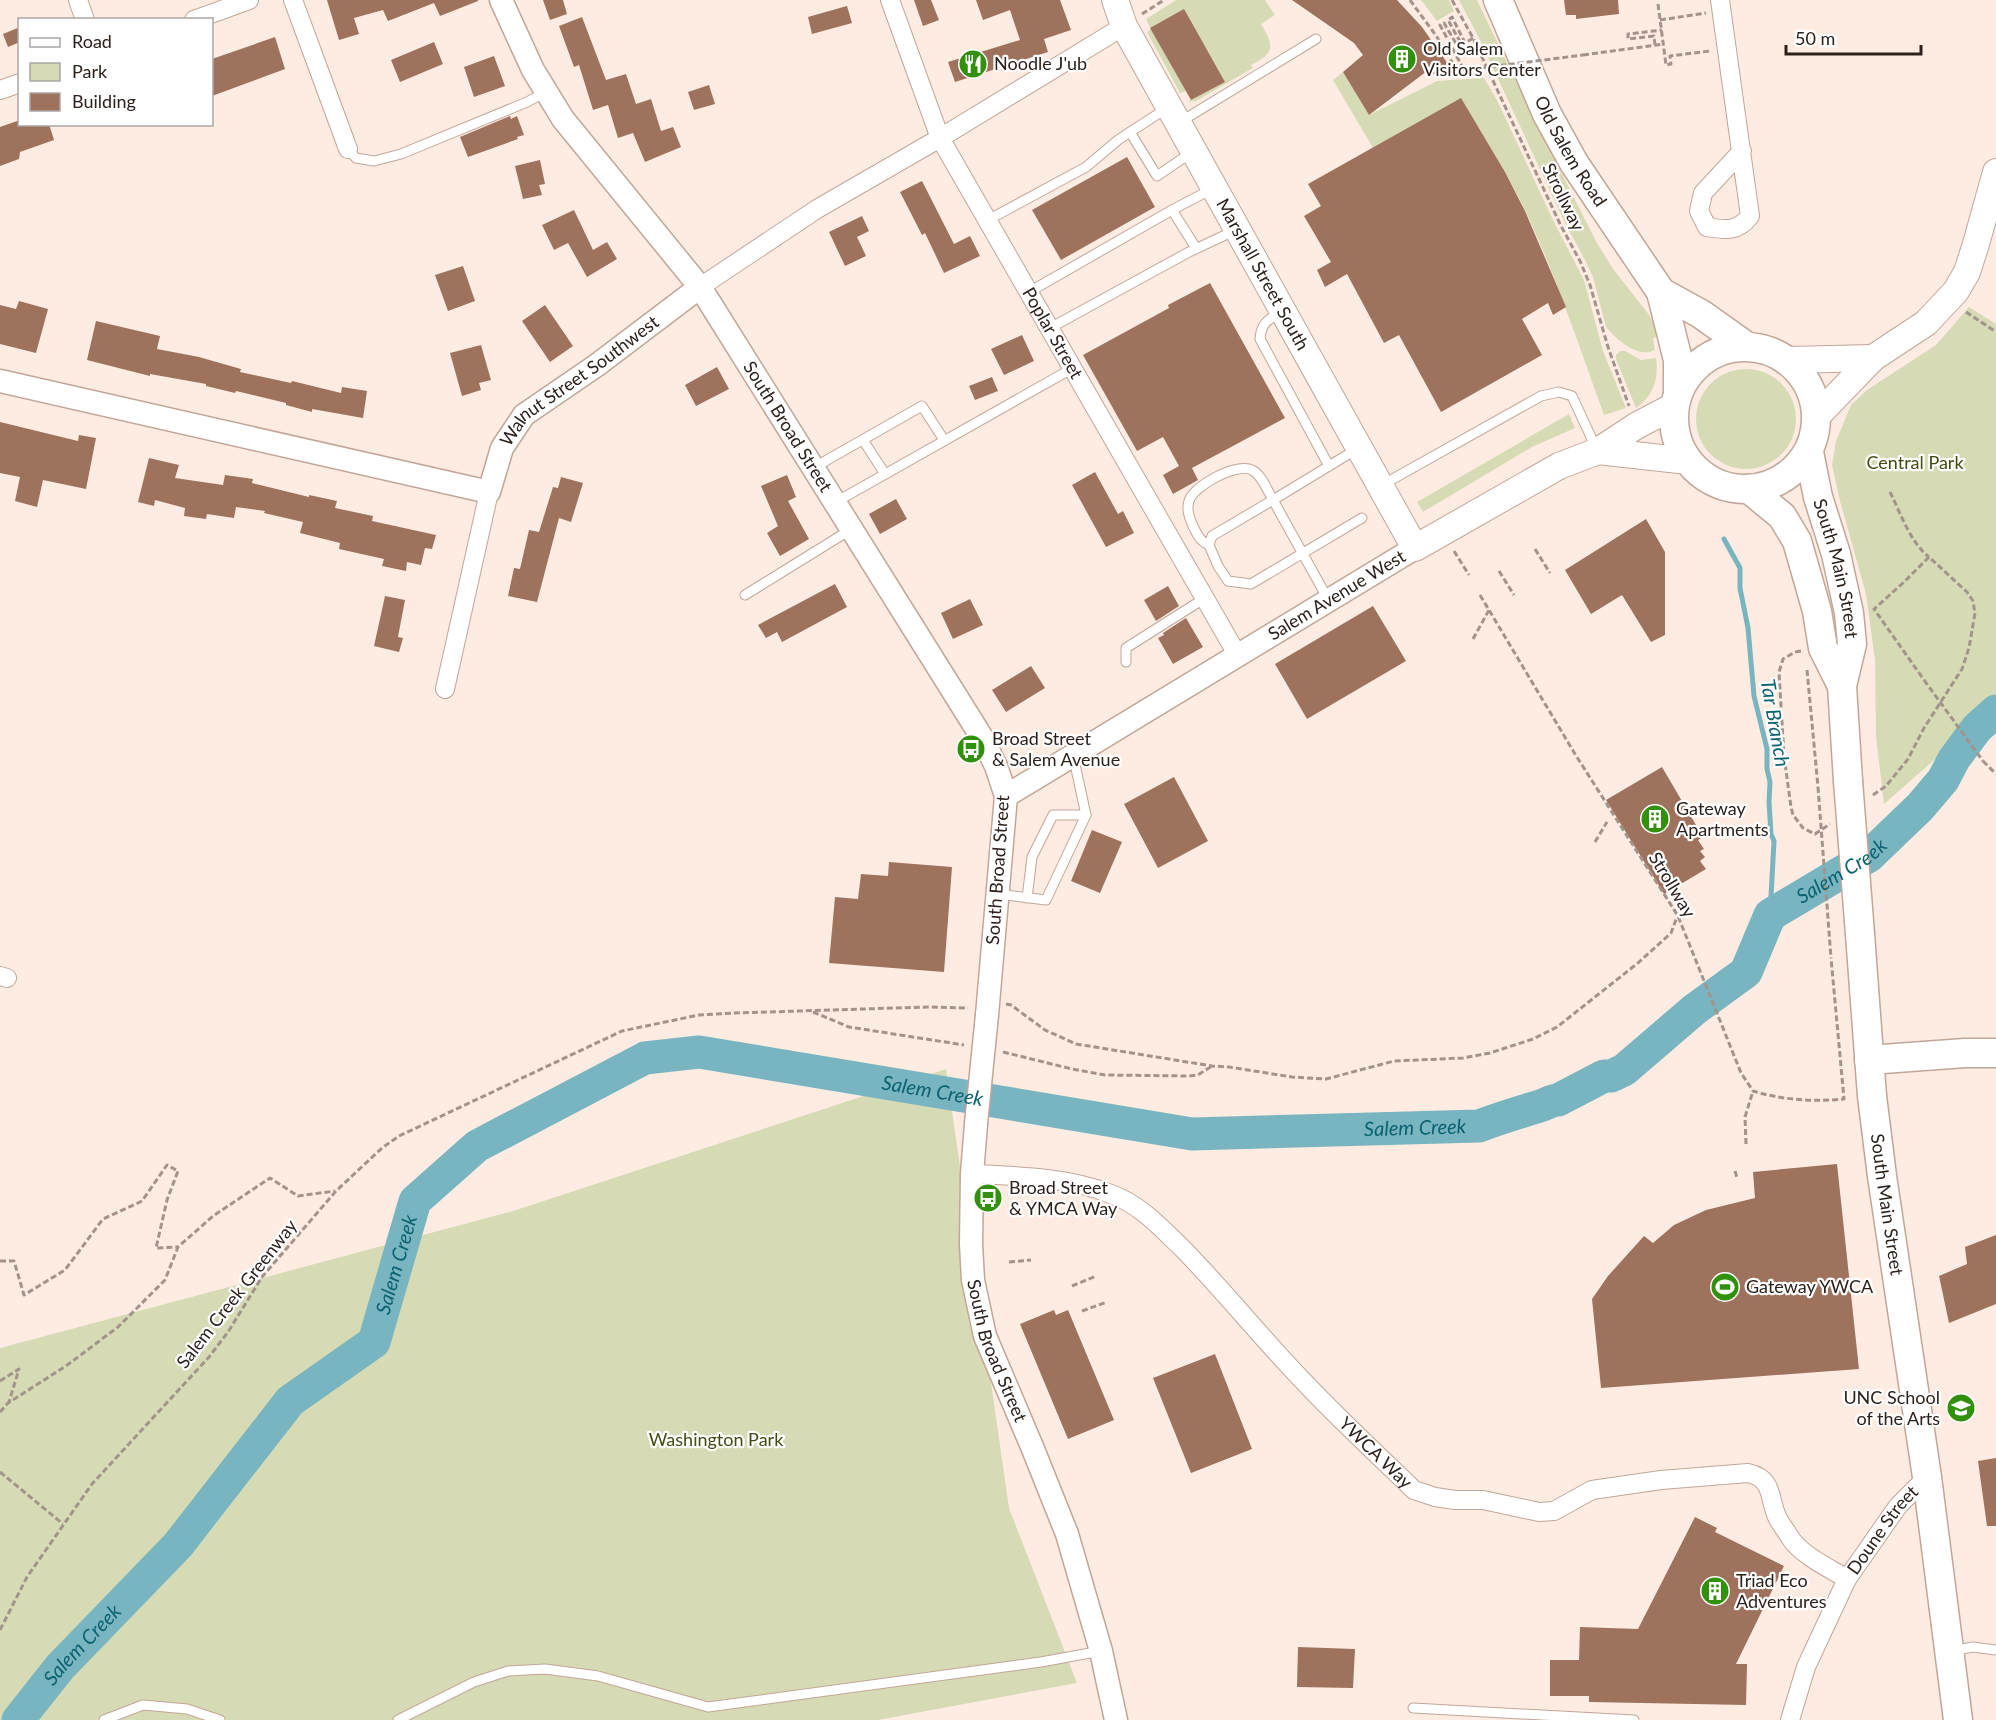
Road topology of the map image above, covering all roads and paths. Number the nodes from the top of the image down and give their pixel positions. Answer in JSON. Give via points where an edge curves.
{"nodes":[{"id":1,"x":78,"y":0,"type":"edge"},
{"id":2,"x":249,"y":0,"type":"edge"},
{"id":3,"x":292,"y":0,"type":"edge"},
{"id":4,"x":501,"y":0,"type":"edge"},
{"id":5,"x":890,"y":0,"type":"edge"},
{"id":6,"x":1115,"y":0,"type":"edge"},
{"id":7,"x":1164,"y":0,"type":"edge"},
{"id":8,"x":1410,"y":0,"type":"edge"},
{"id":9,"x":1452,"y":0,"type":"edge"},
{"id":10,"x":1498,"y":0,"type":"edge"},
{"id":11,"x":1658,"y":4,"type":"dead end"},
{"id":12,"x":1721,"y":5,"type":"edge"},
{"id":13,"x":84,"y":18,"type":"edge"},
{"id":14,"x":200,"y":18,"type":"edge"},
{"id":15,"x":1660,"y":20,"type":"junction"},
{"id":16,"x":1131,"y":22,"type":"junction"},
{"id":17,"x":1662,"y":30,"type":"junction"},
{"id":18,"x":1473,"y":38,"type":"junction"},
{"id":19,"x":1316,"y":39,"type":"dead end"},
{"id":20,"x":1664,"y":44,"type":"junction"},
{"id":21,"x":1655,"y":45,"type":"junction"},
{"id":22,"x":1727,"y":49,"type":"junction"},
{"id":23,"x":1464,"y":69,"type":"junction"},
{"id":24,"x":18,"y":83,"type":"edge"},
{"id":25,"x":0,"y":90,"type":"edge"},
{"id":26,"x":546,"y":92,"type":"junction"},
{"id":27,"x":1174,"y":115,"type":"junction"},
{"id":28,"x":1130,"y":132,"type":"junction"},
{"id":29,"x":940,"y":138,"type":"junction"},
{"id":30,"x":348,"y":149,"type":"joint"},
{"id":31,"x":1194,"y":151,"type":"junction"},
{"id":32,"x":1742,"y":152,"type":"dead end"},
{"id":33,"x":1996,"y":172,"type":"edge"},
{"id":34,"x":1214,"y":188,"type":"junction"},
{"id":35,"x":1172,"y":210,"type":"junction"},
{"id":36,"x":988,"y":220,"type":"junction"},
{"id":37,"x":1237,"y":229,"type":"junction"},
{"id":38,"x":1196,"y":248,"type":"junction"},
{"id":39,"x":700,"y":287,"type":"junction"},
{"id":40,"x":1029,"y":292,"type":"junction"},
{"id":41,"x":1661,"y":292,"type":"junction"},
{"id":42,"x":1949,"y":301,"type":"junction"},
{"id":43,"x":1282,"y":310,"type":"junction"},
{"id":44,"x":1050,"y":328,"type":"junction"},
{"id":45,"x":1996,"y":332,"type":"edge"},
{"id":46,"x":1746,"y":346,"type":"junction"},
{"id":47,"x":1873,"y":358,"type":"junction"},
{"id":48,"x":1788,"y":360,"type":"junction"},
{"id":49,"x":1072,"y":368,"type":"junction"},
{"id":50,"x":0,"y":381,"type":"edge"},
{"id":51,"x":1676,"y":399,"type":"junction"},
{"id":52,"x":1632,"y":414,"type":"dead end"},
{"id":53,"x":1817,"y":417,"type":"junction"},
{"id":54,"x":863,"y":440,"type":"junction"},
{"id":55,"x":944,"y":440,"type":"junction"},
{"id":56,"x":1359,"y":448,"type":"junction"},
{"id":57,"x":1598,"y":451,"type":"junction"},
{"id":58,"x":1809,"y":452,"type":"junction"},
{"id":59,"x":1688,"y":461,"type":"junction"},
{"id":60,"x":1329,"y":466,"type":"junction"},
{"id":61,"x":813,"y":468,"type":"junction"},
{"id":62,"x":885,"y":474,"type":"junction"},
{"id":63,"x":1380,"y":486,"type":"junction"},
{"id":64,"x":1749,"y":489,"type":"junction"},
{"id":65,"x":489,"y":492,"type":"junction"},
{"id":66,"x":1890,"y":492,"type":"dead end"},
{"id":67,"x":1273,"y":500,"type":"junction"},
{"id":68,"x":834,"y":503,"type":"junction"},
{"id":69,"x":1362,"y":519,"type":"dead end"},
{"id":70,"x":851,"y":530,"type":"junction"},
{"id":71,"x":1209,"y":545,"type":"junction"},
{"id":72,"x":1451,"y":547,"type":"dead end"},
{"id":73,"x":1415,"y":548,"type":"junction"},
{"id":74,"x":1535,"y":549,"type":"dead end"},
{"id":75,"x":1304,"y":554,"type":"junction"},
{"id":76,"x":1929,"y":557,"type":"junction"},
{"id":77,"x":1499,"y":571,"type":"dead end"},
{"id":78,"x":1550,"y":573,"type":"dead end"},
{"id":79,"x":1469,"y":575,"type":"dead end"},
{"id":80,"x":745,"y":595,"type":"dead end"},
{"id":81,"x":1480,"y":595,"type":"dead end"},
{"id":82,"x":1514,"y":595,"type":"dead end"},
{"id":83,"x":1205,"y":598,"type":"junction"},
{"id":84,"x":1329,"y":601,"type":"junction"},
{"id":85,"x":1489,"y":610,"type":"junction"},
{"id":86,"x":1473,"y":639,"type":"dead end"},
{"id":87,"x":1806,"y":650,"type":"dead end"},
{"id":88,"x":1238,"y":656,"type":"junction"},
{"id":89,"x":1807,"y":661,"type":"dead end"},
{"id":90,"x":1126,"y":662,"type":"dead end"},
{"id":91,"x":1842,"y":686,"type":"junction"},
{"id":92,"x":445,"y":689,"type":"dead end"},
{"id":93,"x":1073,"y":755,"type":"junction"},
{"id":94,"x":1996,"y":774,"type":"edge"},
{"id":95,"x":1858,"y":789,"type":"junction"},
{"id":96,"x":1006,"y":796,"type":"junction"},
{"id":97,"x":1086,"y":815,"type":"junction"},
{"id":98,"x":1607,"y":822,"type":"dead end"},
{"id":99,"x":1833,"y":822,"type":"dead end"},
{"id":100,"x":1595,"y":842,"type":"dead end"},
{"id":101,"x":998,"y":894,"type":"junction"},
{"id":102,"x":1027,"y":898,"type":"junction"},
{"id":103,"x":1678,"y":916,"type":"junction"},
{"id":104,"x":988,"y":1009,"type":"junction"},
{"id":105,"x":811,"y":1011,"type":"junction"},
{"id":106,"x":922,"y":1040,"type":"dead end"},
{"id":107,"x":1996,"y":1053,"type":"edge"},
{"id":108,"x":1869,"y":1060,"type":"junction"},
{"id":109,"x":1044,"y":1063,"type":"dead end"},
{"id":110,"x":1212,"y":1066,"type":"junction"},
{"id":111,"x":1753,"y":1091,"type":"junction"},
{"id":112,"x":1746,"y":1144,"type":"dead end"},
{"id":113,"x":1735,"y":1171,"type":"dead end"},
{"id":114,"x":972,"y":1174,"type":"junction"},
{"id":115,"x":1737,"y":1178,"type":"dead end"},
{"id":116,"x":336,"y":1191,"type":"junction"},
{"id":117,"x":178,"y":1247,"type":"junction"},
{"id":118,"x":1031,"y":1260,"type":"dead end"},
{"id":119,"x":0,"y":1261,"type":"edge"},
{"id":120,"x":1009,"y":1262,"type":"dead end"},
{"id":121,"x":1096,"y":1276,"type":"dead end"},
{"id":122,"x":1072,"y":1286,"type":"dead end"},
{"id":123,"x":1107,"y":1302,"type":"dead end"},
{"id":124,"x":1082,"y":1311,"type":"dead end"},
{"id":125,"x":0,"y":1381,"type":"edge"},
{"id":126,"x":8,"y":1403,"type":"junction"},
{"id":127,"x":0,"y":1412,"type":"edge"},
{"id":128,"x":0,"y":1472,"type":"edge"},
{"id":129,"x":1926,"y":1477,"type":"junction"},
{"id":130,"x":63,"y":1524,"type":"junction"},
{"id":131,"x":1847,"y":1579,"type":"junction"},
{"id":132,"x":0,"y":1630,"type":"edge"},
{"id":133,"x":1996,"y":1650,"type":"edge"},
{"id":134,"x":1101,"y":1651,"type":"junction"},
{"id":135,"x":1949,"y":1651,"type":"junction"},
{"id":136,"x":1413,"y":1708,"type":"dead end"},
{"id":137,"x":104,"y":1720,"type":"edge"},
{"id":138,"x":220,"y":1720,"type":"edge"},
{"id":139,"x":398,"y":1720,"type":"edge"},
{"id":140,"x":1116,"y":1720,"type":"edge"},
{"id":141,"x":1634,"y":1720,"type":"edge"},
{"id":142,"x":1790,"y":1720,"type":"edge"},
{"id":143,"x":1958,"y":1720,"type":"edge"}],
"edges":[{"from":1,"to":13,"type":"street"},
{"from":2,"to":14,"type":"street"},
{"from":3,"to":30,"type":"street"},
{"from":4,"to":26,"type":"street","name":"South Broad Street"},
{"from":5,"to":29,"type":"street","name":"Poplar Street"},
{"from":6,"to":16,"type":"main road","name":"Marshall Street South"},
{"from":7,"to":16,"type":"path"},
{"from":8,"to":23,"type":"path","via":[[1456,69]]},
{"from":9,"to":18,"type":"path","name":"Strollway"},
{"from":10,"to":41,"type":"main road","name":"Old Salem Road","via":[[1547,114],[1574,164]]},
{"from":11,"to":15,"type":"path"},
{"from":12,"to":15,"type":"path"},
{"from":12,"to":22,"type":"street"},
{"from":15,"to":17,"type":"path"},
{"from":16,"to":27,"type":"main road","name":"Marshall Street South"},
{"from":16,"to":29,"type":"street","name":"Walnut Street Southwest"},
{"from":17,"to":20,"type":"path"},
{"from":17,"to":21,"type":"path","via":[[1628,34],[1628,39],[1654,36]]},
{"from":18,"to":23,"type":"path","via":[[1465,43],[1452,17],[1448,20],[1462,45],[1458,47],[1444,22],[1440,25]]},
{"from":18,"to":52,"type":"path","name":"Strollway","via":[[1583,269]]},
{"from":19,"to":27,"type":"lane"},
{"from":20,"to":21,"type":"path"},
{"from":20,"to":22,"type":"path","via":[[1666,65],[1671,64],[1670,56]]},
{"from":21,"to":23,"type":"path","bridge":true},
{"from":22,"to":32,"type":"street"},
{"from":24,"to":25,"type":"street"},
{"from":26,"to":30,"type":"lane","via":[[401,154],[374,161],[356,158]]},
{"from":26,"to":39,"type":"street","name":"South Broad Street","via":[[563,119]]},
{"from":27,"to":28,"type":"lane"},
{"from":27,"to":31,"type":"main road","name":"Marshall Street South"},
{"from":28,"to":31,"type":"lane","via":[[1156,176]]},
{"from":28,"to":36,"type":"lane","via":[[1086,167]]},
{"from":29,"to":36,"type":"street","name":"Poplar Street"},
{"from":29,"to":39,"type":"street","name":"Walnut Street Southwest","via":[[817,209]]},
{"from":31,"to":34,"type":"main road","name":"Marshall Street South"},
{"from":33,"to":42,"type":"main road","via":[[1966,272]]},
{"from":34,"to":35,"type":"lane"},
{"from":34,"to":37,"type":"main road","name":"Marshall Street South"},
{"from":35,"to":38,"type":"lane"},
{"from":35,"to":40,"type":"lane"},
{"from":36,"to":40,"type":"street","name":"Poplar Street"},
{"from":37,"to":38,"type":"lane"},
{"from":37,"to":43,"type":"main road","name":"Marshall Street South"},
{"from":38,"to":44,"type":"lane"},
{"from":39,"to":61,"type":"street","name":"South Broad Street"},
{"from":39,"to":65,"type":"street","name":"Walnut Street Southwest","via":[[524,415],[502,448]]},
{"from":40,"to":44,"type":"street","name":"Poplar Street"},
{"from":41,"to":46,"type":"main road","name":"Old Salem Road"},
{"from":41,"to":51,"type":"main road","name":"Old Salem Road","via":[[1678,360]]},
{"from":42,"to":45,"type":"path"},
{"from":42,"to":47,"type":"main road","via":[[1926,323]]},
{"from":43,"to":56,"type":"main road","name":"Marshall Street South"},
{"from":43,"to":60,"type":"lane","via":[[1266,321],[1260,329],[1260,339]]},
{"from":44,"to":49,"type":"street","name":"Poplar Street"},
{"from":46,"to":48,"type":"main road","via":[[1768,350]]},
{"from":46,"to":51,"type":"main road","via":[[1725,349],[1705,358],[1689,372]]},
{"from":47,"to":48,"type":"main road"},
{"from":47,"to":53,"type":"main road"},
{"from":48,"to":53,"type":"main road","via":[[1803,375],[1814,395]]},
{"from":49,"to":55,"type":"lane"},
{"from":49,"to":83,"type":"street","name":"Poplar Street"},
{"from":50,"to":65,"type":"street"},
{"from":51,"to":57,"type":"main road","name":"Salem Avenue West"},
{"from":51,"to":59,"type":"main road","via":[[1674,425],[1678,444]]},
{"from":53,"to":58,"type":"main road"},
{"from":54,"to":55,"type":"lane","via":[[922,406]]},
{"from":54,"to":61,"type":"lane"},
{"from":54,"to":62,"type":"lane"},
{"from":55,"to":62,"type":"lane"},
{"from":56,"to":60,"type":"lane"},
{"from":56,"to":63,"type":"main road","name":"Marshall Street South"},
{"from":57,"to":59,"type":"main road"},
{"from":57,"to":63,"type":"lane","via":[[1572,396],[1559,392],[1541,396]]},
{"from":57,"to":73,"type":"main road","name":"Salem Avenue West","via":[[1559,466]]},
{"from":58,"to":64,"type":"main road","via":[[1784,478]]},
{"from":58,"to":91,"type":"main road","name":"South Main Street","via":[[1849,613],[1852,644]]},
{"from":59,"to":64,"type":"main road","via":[[1705,477],[1726,487]]},
{"from":60,"to":67,"type":"lane"},
{"from":61,"to":68,"type":"street","name":"South Broad Street"},
{"from":62,"to":68,"type":"lane"},
{"from":63,"to":73,"type":"main road","name":"Marshall Street South"},
{"from":64,"to":91,"type":"main road","name":"South Main Street","via":[[1782,516],[1797,541],[1823,648]]},
{"from":65,"to":92,"type":"street"},
{"from":66,"to":76,"type":"path","via":[[1913,538]]},
{"from":67,"to":71,"type":"lane","via":[[1212,536]]},
{"from":67,"to":71,"type":"lane","via":[[1258,474],[1249,468],[1231,470],[1195,491],[1187,510],[1201,541]]},
{"from":67,"to":75,"type":"lane"},
{"from":68,"to":70,"type":"street","name":"South Broad Street"},
{"from":69,"to":75,"type":"lane"},
{"from":70,"to":80,"type":"lane"},
{"from":70,"to":96,"type":"street","name":"South Broad Street","via":[[981,736]]},
{"from":71,"to":75,"type":"lane","via":[[1228,581],[1240,584],[1251,584]]},
{"from":72,"to":79,"type":"path"},
{"from":73,"to":84,"type":"street","name":"Salem Avenue West"},
{"from":74,"to":78,"type":"path"},
{"from":75,"to":84,"type":"lane"},
{"from":76,"to":94,"type":"path","bridge":true,"via":[[1874,609]]},
{"from":76,"to":95,"type":"path","via":[[1973,601],[1970,648],[1962,669],[1908,759],[1886,786]]},
{"from":77,"to":82,"type":"path"},
{"from":81,"to":85,"type":"path","name":"Strollway"},
{"from":83,"to":88,"type":"street","name":"Poplar Street"},
{"from":83,"to":90,"type":"lane","via":[[1126,648]]},
{"from":84,"to":88,"type":"street","name":"Salem Avenue West"},
{"from":85,"to":86,"type":"path"},
{"from":85,"to":103,"type":"path","name":"Strollway"},
{"from":87,"to":99,"type":"path","via":[[1783,659],[1779,672],[1788,789],[1793,815],[1803,828],[1815,834]]},
{"from":88,"to":93,"type":"street","name":"Salem Avenue West"},
{"from":89,"to":111,"type":"path","bridge":true,"via":[[1844,1099],[1799,1100]]},
{"from":91,"to":95,"type":"main road","name":"South Main Street"},
{"from":93,"to":96,"type":"street","name":"Salem Avenue West"},
{"from":93,"to":97,"type":"lane"},
{"from":95,"to":108,"type":"main road","name":"South Main Street","bridge":true,"via":[[1860,934]]},
{"from":96,"to":101,"type":"street","name":"South Broad Street"},
{"from":97,"to":102,"type":"lane","via":[[1046,900]]},
{"from":97,"to":102,"type":"lane","via":[[1053,815],[1032,857]]},
{"from":98,"to":100,"type":"path"},
{"from":101,"to":102,"type":"lane"},
{"from":101,"to":104,"type":"street","name":"South Broad Street"},
{"from":103,"to":110,"type":"path","via":[[1671,933],[1557,1027],[1490,1053],[1394,1061],[1326,1079]]},
{"from":103,"to":111,"type":"path","name":"Strollway","via":[[1741,1073]]},
{"from":104,"to":105,"type":"path","name":"Salem Creek Greenway"},
{"from":104,"to":110,"type":"path","via":[[1011,1005],[1045,1030],[1076,1044]]},
{"from":104,"to":114,"type":"street","name":"South Broad Street","bridge":true},
{"from":105,"to":106,"type":"path","name":"Salem Creek Greenway","via":[[849,1027]]},
{"from":105,"to":116,"type":"path","name":"Salem Creek Greenway","via":[[699,1015],[622,1031],[399,1136]]},
{"from":107,"to":108,"type":"main road"},
{"from":108,"to":129,"type":"main road","name":"South Main Street"},
{"from":109,"to":110,"type":"path","via":[[1105,1075],[1189,1076]]},
{"from":111,"to":112,"type":"path","via":[[1745,1117]]},
{"from":113,"to":115,"type":"path"},
{"from":114,"to":131,"type":"street","name":"YWCA Way","via":[[1028,1176],[1082,1185],[1112,1194],[1153,1219],[1306,1384],[1414,1490],[1435,1497],[1483,1500],[1539,1512],[1554,1511],[1592,1490],[1661,1480],[1760,1475],[1793,1542]]},
{"from":114,"to":134,"type":"street","name":"South Broad Street","via":[[971,1244],[985,1336],[1067,1534]]},
{"from":116,"to":117,"type":"path","via":[[298,1196],[270,1178],[213,1216]]},
{"from":116,"to":130,"type":"path","name":"Salem Creek Greenway","via":[[262,1277],[209,1357],[92,1484]]},
{"from":117,"to":119,"type":"path","via":[[156,1248],[178,1171],[167,1165],[142,1201],[104,1219],[65,1270],[24,1295],[14,1261]]},
{"from":117,"to":126,"type":"path","via":[[165,1280],[118,1327]]},
{"from":118,"to":120,"type":"path"},
{"from":121,"to":122,"type":"path"},
{"from":123,"to":124,"type":"path"},
{"from":125,"to":126,"type":"path","via":[[19,1369]]},
{"from":126,"to":127,"type":"path"},
{"from":128,"to":130,"type":"path"},
{"from":129,"to":131,"type":"street","name":"Doune Street","via":[[1898,1506]]},
{"from":129,"to":135,"type":"main road","name":"South Main Street"},
{"from":130,"to":132,"type":"path","name":"Salem Creek Greenway","via":[[27,1577]]},
{"from":131,"to":142,"type":"street","name":"Doune Street","via":[[1806,1667]]},
{"from":133,"to":135,"type":"lane","via":[[1973,1647]]},
{"from":134,"to":139,"type":"lane","via":[[708,1707],[598,1676],[545,1669],[508,1671],[474,1682]]},
{"from":134,"to":140,"type":"street","name":"South Broad Street"},
{"from":135,"to":143,"type":"main road","name":"South Main Street"},
{"from":136,"to":141,"type":"lane"},
{"from":137,"to":138,"type":"lane","via":[[143,1705],[187,1709]]}]}
